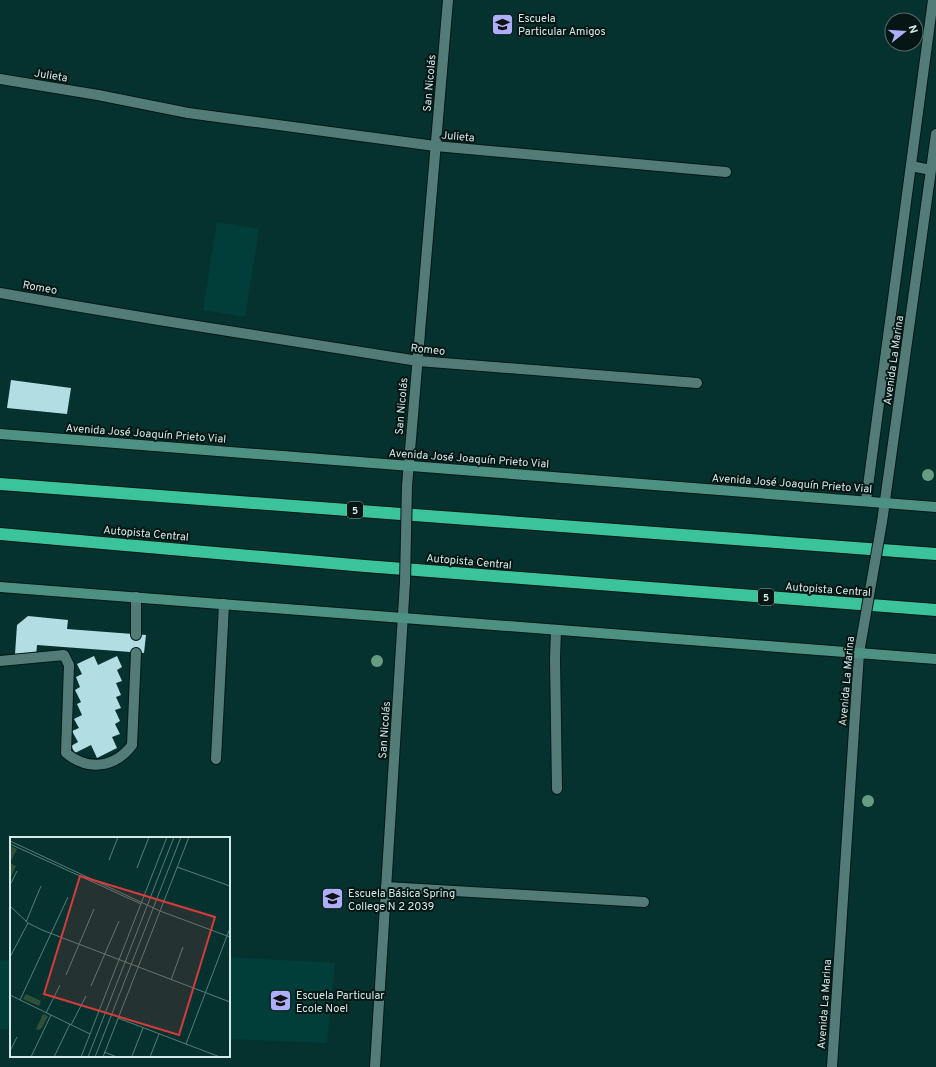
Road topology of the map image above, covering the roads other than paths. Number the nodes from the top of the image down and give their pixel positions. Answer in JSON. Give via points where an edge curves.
{"nodes":[{"id":1,"x":448,"y":0,"type":"edge"},
{"id":2,"x":933,"y":0,"type":"edge"},
{"id":3,"x":0,"y":79,"type":"edge"},
{"id":4,"x":936,"y":134,"type":"edge"},
{"id":5,"x":435,"y":146,"type":"junction"},
{"id":6,"x":911,"y":166,"type":"junction"},
{"id":7,"x":931,"y":170,"type":"junction"},
{"id":8,"x":726,"y":172,"type":"dead end"},
{"id":9,"x":0,"y":293,"type":"edge"},
{"id":10,"x":418,"y":361,"type":"junction"},
{"id":11,"x":696,"y":383,"type":"dead end"},
{"id":12,"x":0,"y":434,"type":"edge"},
{"id":13,"x":408,"y":465,"type":"junction"},
{"id":14,"x":0,"y":484,"type":"edge"},
{"id":15,"x":866,"y":501,"type":"junction"},
{"id":16,"x":886,"y":502,"type":"junction"},
{"id":17,"x":936,"y":507,"type":"edge"},
{"id":18,"x":0,"y":534,"type":"edge"},
{"id":19,"x":936,"y":554,"type":"edge"},
{"id":20,"x":0,"y":587,"type":"edge"},
{"id":21,"x":136,"y":597,"type":"junction"},
{"id":22,"x":224,"y":604,"type":"junction"},
{"id":23,"x":936,"y":610,"type":"edge"},
{"id":24,"x":403,"y":618,"type":"junction"},
{"id":25,"x":556,"y":630,"type":"junction"},
{"id":26,"x":136,"y":635,"type":"dead end"},
{"id":27,"x":136,"y":653,"type":"dead end"},
{"id":28,"x":859,"y":653,"type":"junction"},
{"id":29,"x":936,"y":659,"type":"edge"},
{"id":30,"x":0,"y":661,"type":"edge"},
{"id":31,"x":216,"y":759,"type":"dead end"},
{"id":32,"x":557,"y":789,"type":"dead end"},
{"id":33,"x":386,"y":887,"type":"junction"},
{"id":34,"x":644,"y":902,"type":"dead end"},
{"id":35,"x":375,"y":1067,"type":"edge"},
{"id":36,"x":832,"y":1067,"type":"edge"}],
"edges":[{"from":1,"to":5,"type":"street","name":"San Nicolás"},
{"from":2,"to":6,"type":"street","name":"Avenida La Marina"},
{"from":3,"to":5,"type":"street","name":"Julieta","via":[[188,113]]},
{"from":4,"to":7,"type":"street","name":"Avenida La Marina"},
{"from":5,"to":8,"type":"street","name":"Julieta"},
{"from":5,"to":10,"type":"street","name":"San Nicolás"},
{"from":6,"to":7,"type":"street"},
{"from":6,"to":15,"type":"street","name":"Avenida La Marina"},
{"from":7,"to":16,"type":"street","name":"Avenida La Marina"},
{"from":9,"to":10,"type":"street","name":"Romeo"},
{"from":10,"to":11,"type":"street","name":"Romeo"},
{"from":10,"to":13,"type":"street","name":"San Nicolás"},
{"from":12,"to":13,"type":"main road","name":"Avenida José Joaquín Prieto Vial"},
{"from":13,"to":15,"type":"main road","name":"Avenida José Joaquín Prieto Vial"},
{"from":13,"to":24,"type":"street","name":"San Nicolás","bridge":true},
{"from":14,"to":19,"type":"highway","number":"5"},
{"from":15,"to":16,"type":"main road","name":"Avenida José Joaquín Prieto Vial"},
{"from":16,"to":17,"type":"main road","name":"Avenida José Joaquín Prieto Vial"},
{"from":16,"to":28,"type":"street","name":"Avenida La Marina","bridge":true},
{"from":18,"to":23,"type":"highway","name":"Autopista Central","number":"5","via":[[365,566]]},
{"from":20,"to":21,"type":"main road"},
{"from":21,"to":22,"type":"main road"},
{"from":21,"to":26,"type":"street"},
{"from":22,"to":24,"type":"main road"},
{"from":22,"to":31,"type":"street"},
{"from":24,"to":25,"type":"main road"},
{"from":24,"to":33,"type":"street","name":"San Nicolás"},
{"from":25,"to":28,"type":"main road"},
{"from":25,"to":32,"type":"street"},
{"from":27,"to":30,"type":"street","via":[[132,745],[126,753],[109,764],[78,762],[66,753],[70,665],[64,655]]},
{"from":28,"to":29,"type":"main road"},
{"from":28,"to":36,"type":"street","name":"Avenida La Marina"},
{"from":33,"to":34,"type":"street"},
{"from":33,"to":35,"type":"street","name":"San Nicolás"}]}
